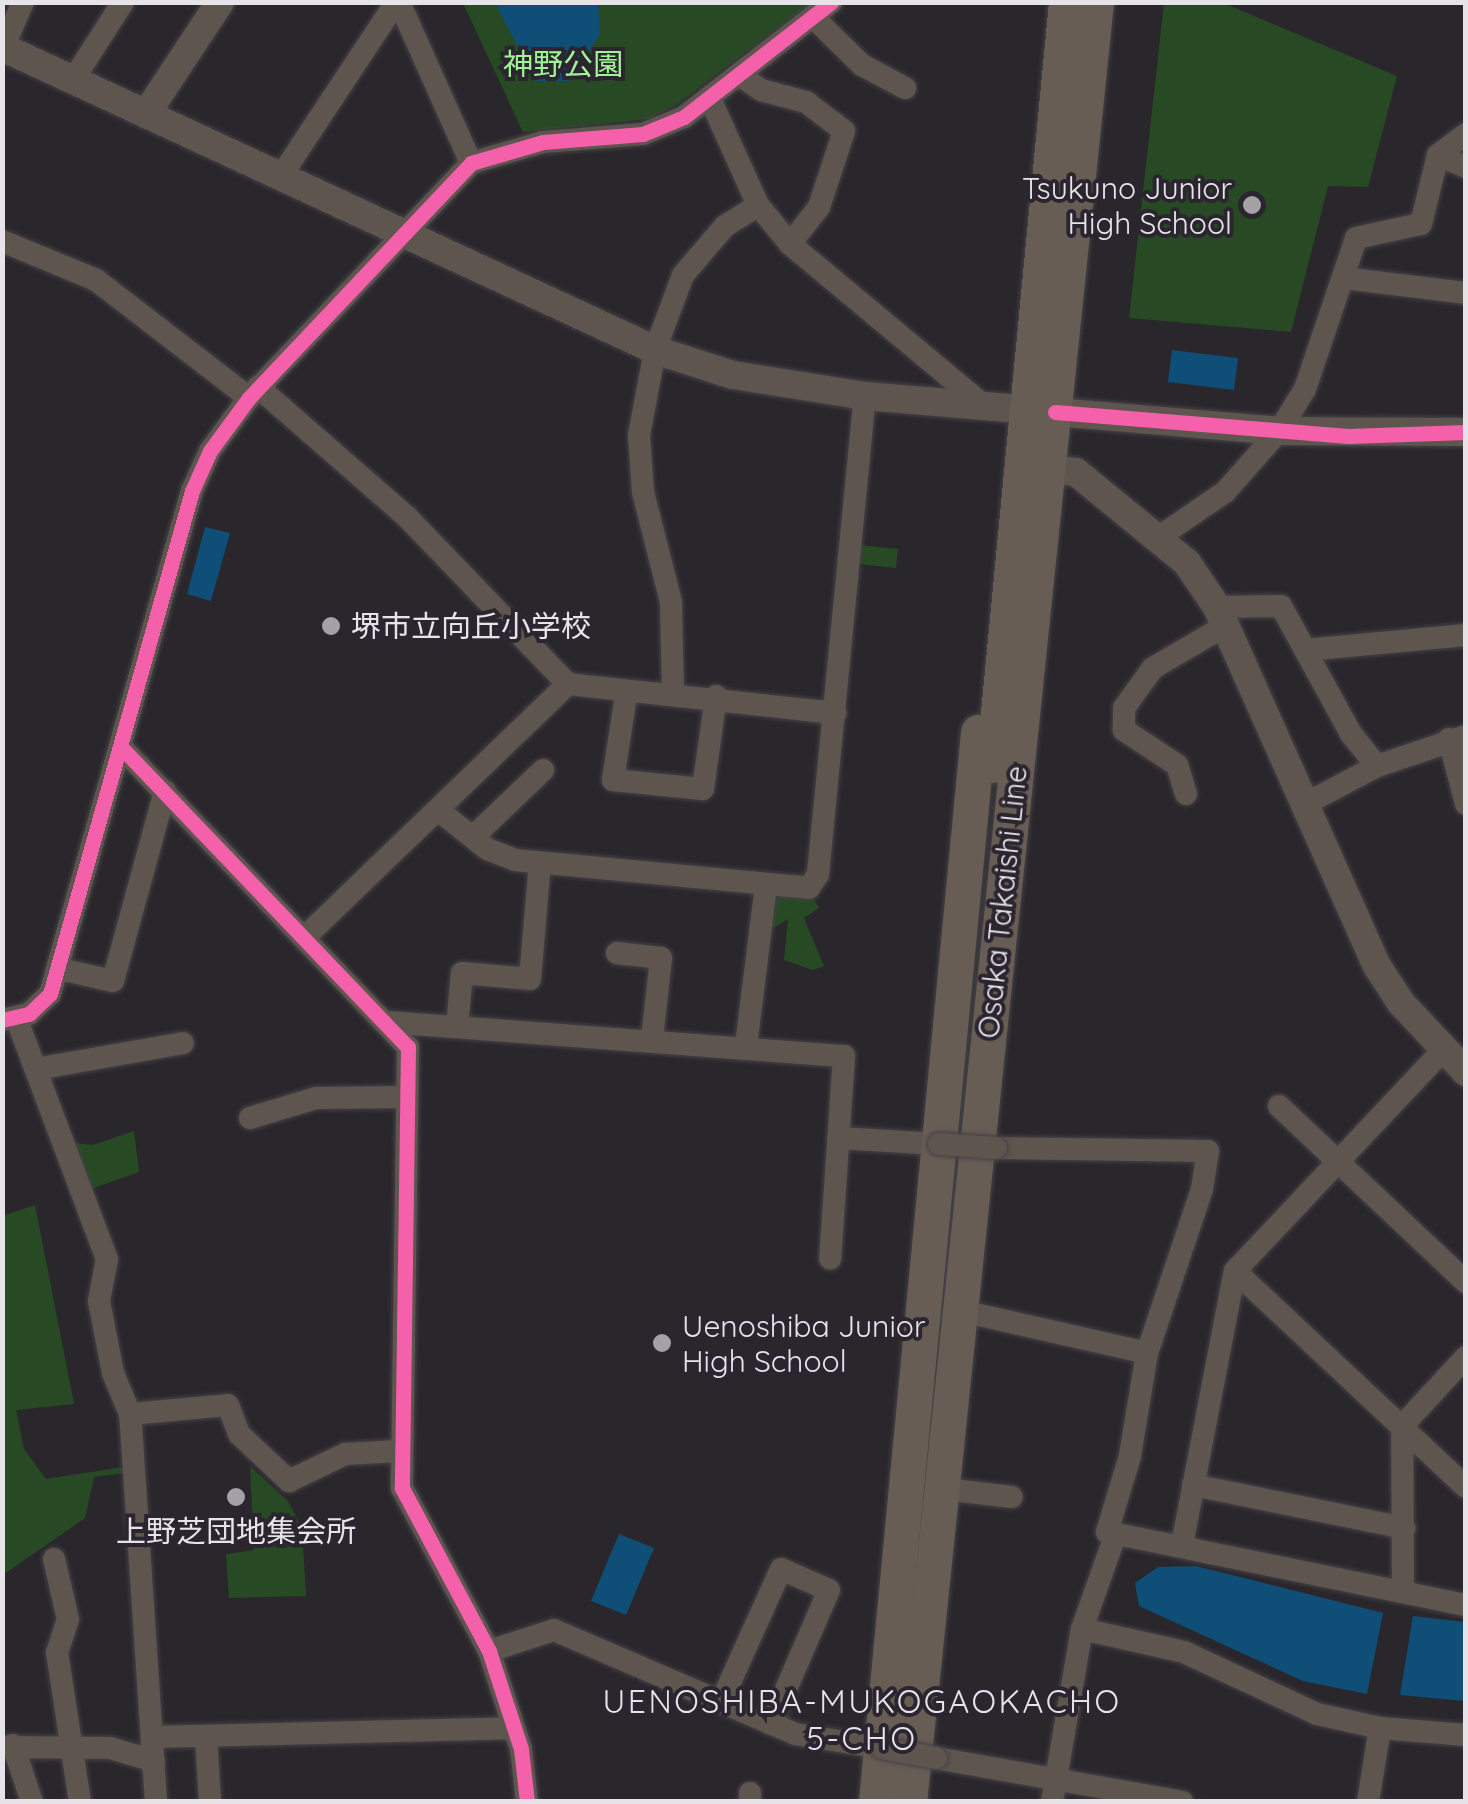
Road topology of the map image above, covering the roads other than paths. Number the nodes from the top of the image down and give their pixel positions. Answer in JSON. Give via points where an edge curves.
{"nodes":[{"id":1,"x":23,"y":2,"type":"edge"},
{"id":2,"x":123,"y":2,"type":"edge"},
{"id":3,"x":220,"y":2,"type":"edge"},
{"id":4,"x":397,"y":2,"type":"edge"},
{"id":5,"x":1066,"y":2,"type":"edge"},
{"id":6,"x":1096,"y":2,"type":"edge"},
{"id":7,"x":822,"y":10,"type":"edge"},
{"id":8,"x":3,"y":47,"type":"edge"},
{"id":9,"x":742,"y":76,"type":"junction"},
{"id":10,"x":72,"y":80,"type":"junction"},
{"id":11,"x":905,"y":88,"type":"dead end"},
{"id":12,"x":711,"y":101,"type":"junction"},
{"id":13,"x":146,"y":114,"type":"junction"},
{"id":14,"x":1466,"y":134,"type":"edge"},
{"id":15,"x":1438,"y":155,"type":"junction"},
{"id":16,"x":471,"y":164,"type":"junction"},
{"id":17,"x":1466,"y":167,"type":"edge"},
{"id":18,"x":281,"y":176,"type":"junction"},
{"id":19,"x":758,"y":205,"type":"junction"},
{"id":20,"x":399,"y":233,"type":"junction"},
{"id":21,"x":2,"y":241,"type":"edge"},
{"id":22,"x":790,"y":244,"type":"junction"},
{"id":23,"x":1343,"y":278,"type":"junction"},
{"id":24,"x":1466,"y":293,"type":"edge"},
{"id":25,"x":655,"y":350,"type":"junction"},
{"id":26,"x":254,"y":392,"type":"junction"},
{"id":27,"x":865,"y":396,"type":"junction"},
{"id":28,"x":983,"y":405,"type":"junction"},
{"id":29,"x":1040,"y":410,"type":"junction"},
{"id":30,"x":1279,"y":431,"type":"junction"},
{"id":31,"x":1466,"y":432,"type":"edge"},
{"id":32,"x":1049,"y":468,"type":"junction"},
{"id":33,"x":1159,"y":537,"type":"junction"},
{"id":34,"x":1221,"y":617,"type":"junction"},
{"id":35,"x":1466,"y":635,"type":"edge"},
{"id":36,"x":1016,"y":643,"type":"junction"},
{"id":37,"x":1305,"y":650,"type":"junction"},
{"id":38,"x":568,"y":684,"type":"junction"},
{"id":39,"x":674,"y":693,"type":"junction"},
{"id":40,"x":626,"y":695,"type":"junction"},
{"id":41,"x":716,"y":696,"type":"junction"},
{"id":42,"x":835,"y":713,"type":"junction"},
{"id":43,"x":1457,"y":737,"type":"edge"},
{"id":44,"x":122,"y":747,"type":"junction"},
{"id":45,"x":1376,"y":766,"type":"junction"},
{"id":46,"x":543,"y":770,"type":"dead end"},
{"id":47,"x":165,"y":792,"type":"junction"},
{"id":48,"x":1186,"y":794,"type":"dead end"},
{"id":49,"x":1305,"y":804,"type":"junction"},
{"id":50,"x":1466,"y":804,"type":"edge"},
{"id":51,"x":438,"y":810,"type":"junction"},
{"id":52,"x":472,"y":838,"type":"junction"},
{"id":53,"x":540,"y":863,"type":"junction"},
{"id":54,"x":766,"y":885,"type":"junction"},
{"id":55,"x":307,"y":935,"type":"junction"},
{"id":56,"x":617,"y":953,"type":"dead end"},
{"id":57,"x":60,"y":969,"type":"junction"},
{"id":58,"x":10,"y":1020,"type":"edge"},
{"id":59,"x":388,"y":1022,"type":"junction"},
{"id":60,"x":457,"y":1026,"type":"junction"},
{"id":61,"x":652,"y":1039,"type":"junction"},
{"id":62,"x":183,"y":1043,"type":"dead end"},
{"id":63,"x":746,"y":1046,"type":"junction"},
{"id":64,"x":1443,"y":1050,"type":"junction"},
{"id":65,"x":36,"y":1069,"type":"junction"},
{"id":66,"x":1466,"y":1072,"type":"edge"},
{"id":67,"x":407,"y":1097,"type":"junction"},
{"id":68,"x":1279,"y":1106,"type":"dead end"},
{"id":69,"x":250,"y":1118,"type":"dead end"},
{"id":70,"x":838,"y":1138,"type":"junction"},
{"id":71,"x":939,"y":1144,"type":"junction"},
{"id":72,"x":996,"y":1148,"type":"junction"},
{"id":73,"x":1339,"y":1164,"type":"junction"},
{"id":74,"x":830,"y":1259,"type":"dead end"},
{"id":75,"x":1236,"y":1271,"type":"junction"},
{"id":76,"x":1466,"y":1282,"type":"edge"},
{"id":77,"x":979,"y":1315,"type":"junction"},
{"id":78,"x":1147,"y":1354,"type":"junction"},
{"id":79,"x":1466,"y":1357,"type":"edge"},
{"id":80,"x":130,"y":1414,"type":"junction"},
{"id":81,"x":1402,"y":1426,"type":"junction"},
{"id":82,"x":399,"y":1451,"type":"junction"},
{"id":83,"x":1194,"y":1485,"type":"junction"},
{"id":84,"x":1466,"y":1488,"type":"edge"},
{"id":85,"x":962,"y":1492,"type":"junction"},
{"id":86,"x":1012,"y":1497,"type":"dead end"},
{"id":87,"x":1405,"y":1528,"type":"junction"},
{"id":88,"x":1112,"y":1532,"type":"junction"},
{"id":89,"x":1182,"y":1545,"type":"junction"},
{"id":90,"x":54,"y":1558,"type":"dead end"},
{"id":91,"x":1403,"y":1592,"type":"junction"},
{"id":92,"x":1466,"y":1605,"type":"edge"},
{"id":93,"x":1082,"y":1629,"type":"junction"},
{"id":94,"x":489,"y":1651,"type":"junction"},
{"id":95,"x":721,"y":1702,"type":"junction"},
{"id":96,"x":772,"y":1724,"type":"junction"},
{"id":97,"x":514,"y":1728,"type":"junction"},
{"id":98,"x":1380,"y":1728,"type":"junction"},
{"id":99,"x":1466,"y":1734,"type":"edge"},
{"id":100,"x":206,"y":1736,"type":"junction"},
{"id":101,"x":8,"y":1746,"type":"edge"},
{"id":102,"x":882,"y":1748,"type":"junction"},
{"id":103,"x":154,"y":1749,"type":"junction"},
{"id":104,"x":72,"y":1752,"type":"junction"},
{"id":105,"x":936,"y":1758,"type":"junction"},
{"id":106,"x":1053,"y":1791,"type":"edge"},
{"id":107,"x":32,"y":1802,"type":"edge"},
{"id":108,"x":80,"y":1802,"type":"edge"},
{"id":109,"x":156,"y":1802,"type":"edge"},
{"id":110,"x":210,"y":1802,"type":"edge"},
{"id":111,"x":527,"y":1802,"type":"edge"},
{"id":112,"x":876,"y":1802,"type":"edge"},
{"id":113,"x":894,"y":1802,"type":"edge"},
{"id":114,"x":909,"y":1802,"type":"edge"},
{"id":115,"x":932,"y":1802,"type":"edge"},
{"id":116,"x":1182,"y":1802,"type":"edge"},
{"id":117,"x":1368,"y":1802,"type":"edge"}],
"edges":[{"from":1,"to":8,"type":"street"},
{"from":2,"to":10,"type":"street"},
{"from":3,"to":13,"type":"street"},
{"from":4,"to":16,"type":"street"},
{"from":4,"to":18,"type":"street"},
{"from":5,"to":29,"type":"main road","name":"Osaka Takaishi Line"},
{"from":6,"to":29,"type":"main road","name":"Osaka Takaishi Line"},
{"from":7,"to":9,"type":"street"},
{"from":7,"to":11,"type":"street","via":[[862,65]]},
{"from":8,"to":10,"type":"street"},
{"from":9,"to":12,"type":"street"},
{"from":9,"to":22,"type":"street","via":[[760,90],[806,102],[844,130],[819,207]]},
{"from":10,"to":13,"type":"street"},
{"from":12,"to":16,"type":"street","via":[[644,134],[543,142]]},
{"from":12,"to":19,"type":"street"},
{"from":13,"to":18,"type":"street"},
{"from":14,"to":15,"type":"street"},
{"from":15,"to":17,"type":"street"},
{"from":15,"to":23,"type":"street","via":[[1421,224],[1356,238]]},
{"from":16,"to":20,"type":"street"},
{"from":18,"to":20,"type":"street"},
{"from":19,"to":22,"type":"street"},
{"from":19,"to":25,"type":"street","via":[[698,253]]},
{"from":20,"to":25,"type":"street"},
{"from":20,"to":26,"type":"street"},
{"from":21,"to":26,"type":"street","via":[[96,280]]},
{"from":22,"to":28,"type":"street"},
{"from":23,"to":24,"type":"street"},
{"from":23,"to":30,"type":"street","via":[[1305,389]]},
{"from":25,"to":27,"type":"street","via":[[734,375]]},
{"from":25,"to":39,"type":"street","via":[[639,434],[643,492],[671,602]]},
{"from":26,"to":38,"type":"street","via":[[408,518]]},
{"from":26,"to":44,"type":"street","via":[[198,474]]},
{"from":27,"to":28,"type":"street"},
{"from":27,"to":42,"type":"street"},
{"from":28,"to":29,"type":"street"},
{"from":29,"to":30,"type":"street"},
{"from":29,"to":32,"type":"main road","name":"Osaka Takaishi Line"},
{"from":29,"to":36,"type":"main road","name":"Osaka Takaishi Line"},
{"from":30,"to":31,"type":"street"},
{"from":30,"to":33,"type":"street","via":[[1225,492]]},
{"from":32,"to":33,"type":"street","via":[[1076,472]]},
{"from":32,"to":36,"type":"main road","name":"Osaka Takaishi Line"},
{"from":33,"to":34,"type":"street","via":[[1187,563]]},
{"from":34,"to":37,"type":"street","via":[[1280,606]]},
{"from":34,"to":48,"type":"street","via":[[1153,668],[1124,708],[1124,730],[1177,765]]},
{"from":34,"to":49,"type":"street"},
{"from":35,"to":37,"type":"street"},
{"from":36,"to":71,"type":"main road","via":[[981,699]]},
{"from":36,"to":72,"type":"main road","via":[[1040,730]]},
{"from":36,"to":113,"type":"main road","name":"Osaka Takaishi Line"},
{"from":36,"to":114,"type":"main road","name":"Osaka Takaishi Line"},
{"from":37,"to":45,"type":"street"},
{"from":38,"to":40,"type":"street"},
{"from":38,"to":51,"type":"street"},
{"from":39,"to":40,"type":"street"},
{"from":39,"to":41,"type":"street"},
{"from":40,"to":41,"type":"street","via":[[613,780],[704,789]]},
{"from":41,"to":42,"type":"street"},
{"from":42,"to":54,"type":"street","via":[[818,874],[809,888]]},
{"from":43,"to":45,"type":"street"},
{"from":43,"to":50,"type":"street"},
{"from":44,"to":47,"type":"street"},
{"from":44,"to":57,"type":"street"},
{"from":45,"to":49,"type":"street"},
{"from":46,"to":52,"type":"street"},
{"from":47,"to":55,"type":"street"},
{"from":47,"to":57,"type":"street","via":[[113,980]]},
{"from":49,"to":64,"type":"street","via":[[1377,966]]},
{"from":51,"to":52,"type":"street"},
{"from":51,"to":55,"type":"street"},
{"from":52,"to":53,"type":"street","via":[[515,860]]},
{"from":53,"to":54,"type":"street"},
{"from":53,"to":60,"type":"street","via":[[530,979],[462,972]]},
{"from":54,"to":63,"type":"street"},
{"from":55,"to":59,"type":"street"},
{"from":56,"to":61,"type":"street","via":[[662,958]]},
{"from":57,"to":58,"type":"street","via":[[50,994]]},
{"from":58,"to":65,"type":"street"},
{"from":59,"to":60,"type":"street"},
{"from":59,"to":67,"type":"street","via":[[408,1047]]},
{"from":60,"to":61,"type":"street"},
{"from":61,"to":63,"type":"street"},
{"from":62,"to":65,"type":"street"},
{"from":63,"to":70,"type":"street","via":[[844,1056]]},
{"from":64,"to":66,"type":"street"},
{"from":64,"to":73,"type":"street"},
{"from":65,"to":80,"type":"street","via":[[107,1259],[99,1300],[113,1373]]},
{"from":67,"to":69,"type":"street","via":[[316,1098]]},
{"from":67,"to":82,"type":"street"},
{"from":68,"to":73,"type":"street"},
{"from":70,"to":71,"type":"street"},
{"from":70,"to":74,"type":"street"},
{"from":71,"to":72,"type":"street","bridge":true},
{"from":71,"to":102,"type":"main road"},
{"from":72,"to":77,"type":"main road"},
{"from":72,"to":78,"type":"street","via":[[1208,1151],[1202,1189]]},
{"from":73,"to":75,"type":"street"},
{"from":73,"to":76,"type":"street"},
{"from":75,"to":81,"type":"street"},
{"from":75,"to":83,"type":"street"},
{"from":77,"to":78,"type":"street"},
{"from":77,"to":85,"type":"main road"},
{"from":78,"to":88,"type":"street"},
{"from":79,"to":81,"type":"street"},
{"from":80,"to":82,"type":"street","via":[[228,1406],[239,1434],[289,1481],[344,1454]]},
{"from":80,"to":103,"type":"street"},
{"from":81,"to":84,"type":"street"},
{"from":81,"to":87,"type":"street"},
{"from":82,"to":94,"type":"street","via":[[402,1488]]},
{"from":83,"to":87,"type":"street"},
{"from":83,"to":89,"type":"street"},
{"from":85,"to":86,"type":"street"},
{"from":85,"to":105,"type":"main road"},
{"from":87,"to":91,"type":"street"},
{"from":88,"to":89,"type":"street"},
{"from":88,"to":93,"type":"street"},
{"from":89,"to":91,"type":"street"},
{"from":90,"to":104,"type":"street","via":[[68,1619],[57,1652]]},
{"from":91,"to":92,"type":"street"},
{"from":93,"to":98,"type":"street","via":[[1184,1652],[1317,1714]]},
{"from":93,"to":106,"type":"street"},
{"from":94,"to":95,"type":"street","via":[[554,1630]]},
{"from":94,"to":97,"type":"street"},
{"from":95,"to":96,"type":"street"},
{"from":95,"to":96,"type":"street","via":[[782,1569],[829,1590]]},
{"from":96,"to":102,"type":"street"},
{"from":97,"to":100,"type":"street"},
{"from":97,"to":111,"type":"street"},
{"from":98,"to":99,"type":"street"},
{"from":98,"to":117,"type":"street"},
{"from":100,"to":103,"type":"street"},
{"from":100,"to":110,"type":"street"},
{"from":101,"to":104,"type":"street"},
{"from":101,"to":107,"type":"street"},
{"from":102,"to":105,"type":"street","bridge":true},
{"from":102,"to":112,"type":"main road"},
{"from":103,"to":104,"type":"street"},
{"from":103,"to":109,"type":"street"},
{"from":104,"to":108,"type":"street"},
{"from":105,"to":106,"type":"street"},
{"from":105,"to":115,"type":"main road"},
{"from":106,"to":116,"type":"street"}]}
